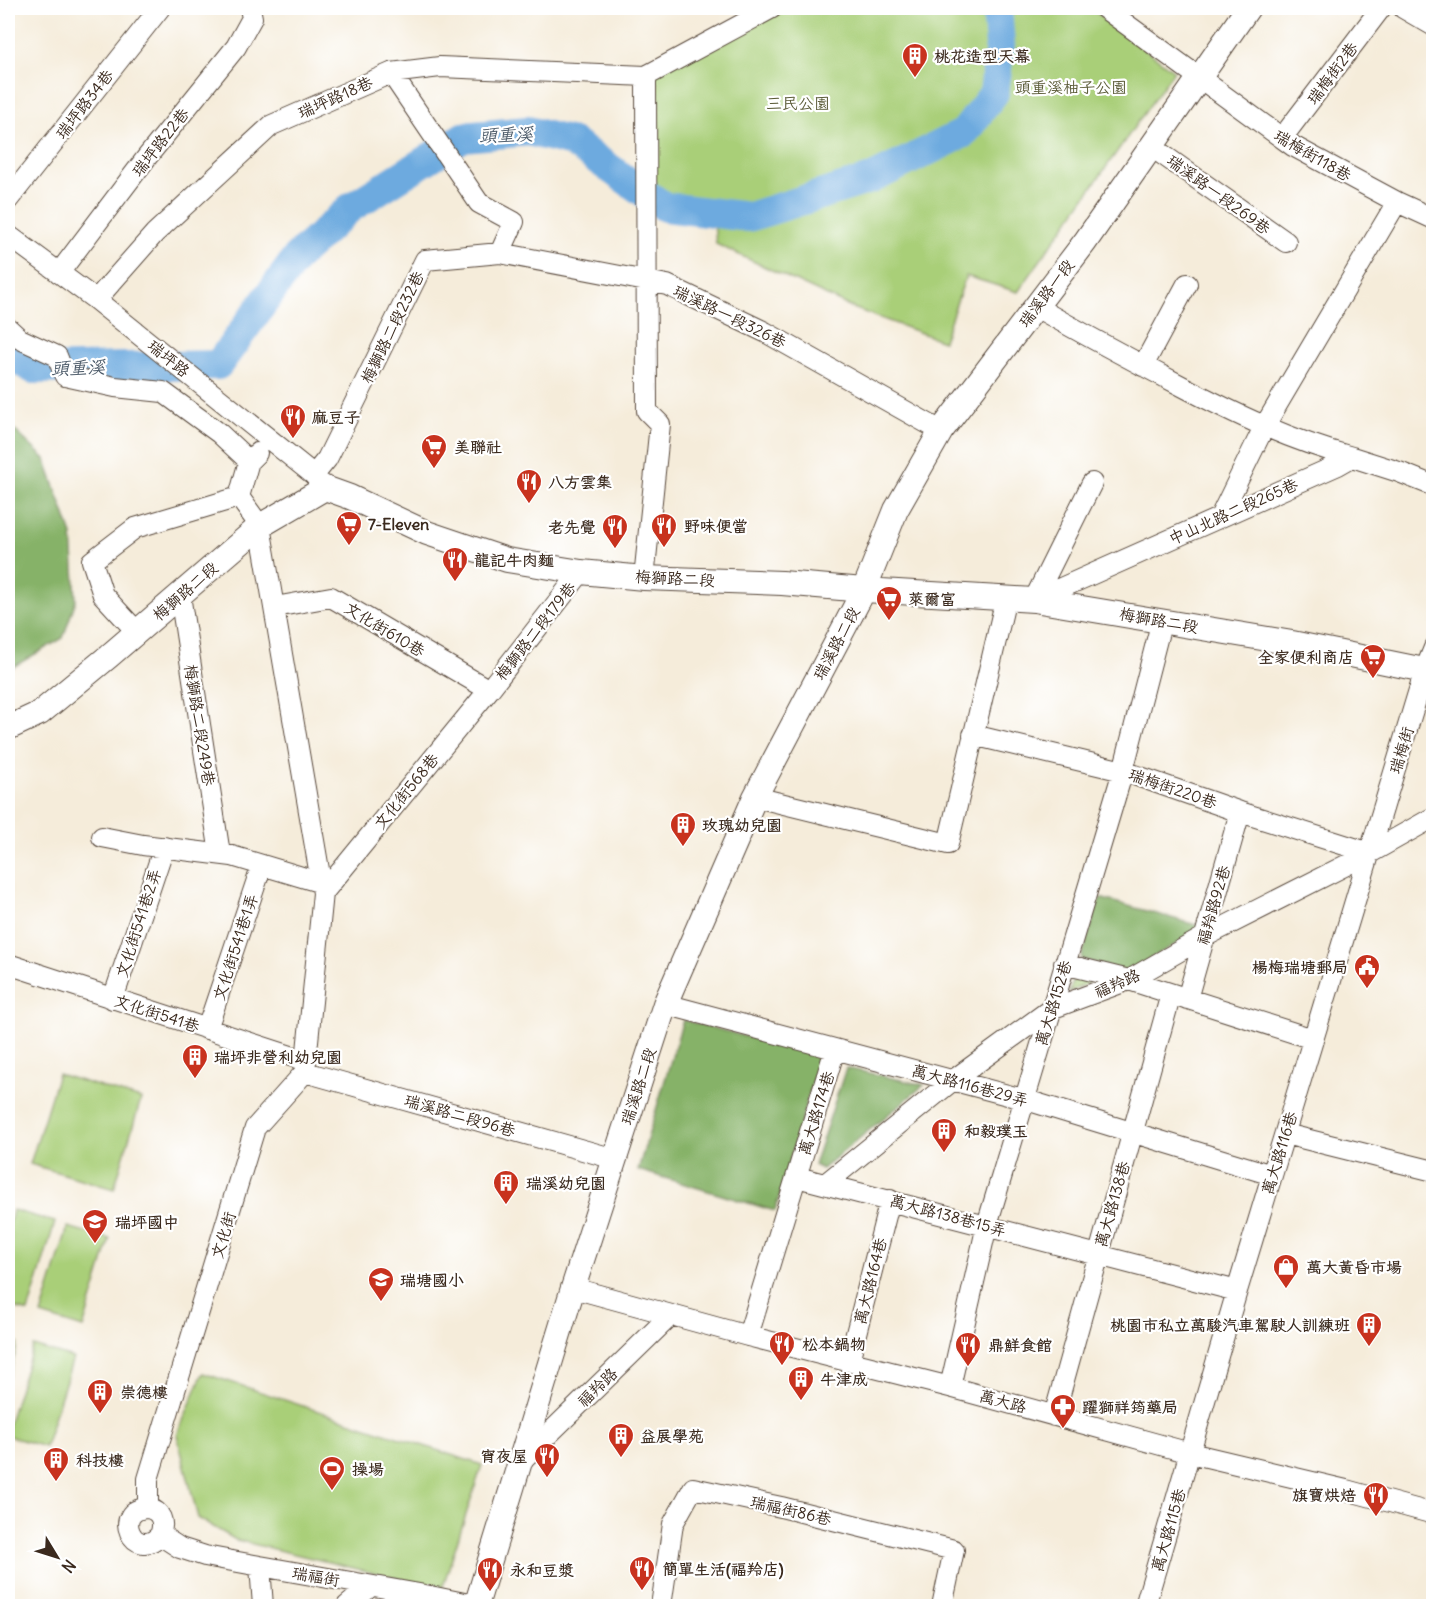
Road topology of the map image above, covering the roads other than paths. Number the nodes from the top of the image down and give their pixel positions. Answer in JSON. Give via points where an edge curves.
{"nodes":[{"id":1,"x":160,"y":8,"type":"edge"},
{"id":2,"x":250,"y":8,"type":"edge"},
{"id":3,"x":772,"y":8,"type":"edge"},
{"id":4,"x":1104,"y":8,"type":"edge"},
{"id":5,"x":1248,"y":8,"type":"edge"},
{"id":6,"x":1381,"y":8,"type":"edge"},
{"id":7,"x":1403,"y":8,"type":"edge"},
{"id":8,"x":1434,"y":26,"type":"edge"},
{"id":9,"x":391,"y":73,"type":"junction"},
{"id":10,"x":646,"y":76,"type":"junction"},
{"id":11,"x":1199,"y":78,"type":"junction"},
{"id":12,"x":1282,"y":138,"type":"junction"},
{"id":13,"x":1152,"y":147,"type":"junction"},
{"id":14,"x":8,"y":200,"type":"edge"},
{"id":15,"x":1397,"y":202,"type":"junction"},
{"id":16,"x":1434,"y":219,"type":"edge"},
{"id":17,"x":8,"y":235,"type":"edge"},
{"id":18,"x":1286,"y":242,"type":"dead end"},
{"id":19,"x":500,"y":253,"type":"junction"},
{"id":20,"x":59,"y":273,"type":"junction"},
{"id":21,"x":647,"y":282,"type":"junction"},
{"id":22,"x":1187,"y":284,"type":"dead end"},
{"id":23,"x":96,"y":300,"type":"junction"},
{"id":24,"x":1036,"y":307,"type":"junction"},
{"id":25,"x":8,"y":328,"type":"edge"},
{"id":26,"x":1143,"y":366,"type":"junction"},
{"id":27,"x":1264,"y":427,"type":"junction"},
{"id":28,"x":941,"y":431,"type":"junction"},
{"id":29,"x":269,"y":439,"type":"junction"},
{"id":30,"x":1352,"y":457,"type":"junction"},
{"id":31,"x":249,"y":461,"type":"junction"},
{"id":32,"x":319,"y":482,"type":"junction"},
{"id":33,"x":1092,"y":483,"type":"dead end"},
{"id":34,"x":1434,"y":486,"type":"edge"},
{"id":35,"x":239,"y":497,"type":"junction"},
{"id":36,"x":1220,"y":517,"type":"junction"},
{"id":37,"x":260,"y":526,"type":"junction"},
{"id":38,"x":581,"y":572,"type":"junction"},
{"id":39,"x":644,"y":578,"type":"junction"},
{"id":40,"x":864,"y":590,"type":"junction"},
{"id":41,"x":180,"y":595,"type":"junction"},
{"id":42,"x":1006,"y":598,"type":"junction"},
{"id":43,"x":1034,"y":600,"type":"junction"},
{"id":44,"x":275,"y":607,"type":"junction"},
{"id":45,"x":1162,"y":621,"type":"junction"},
{"id":46,"x":137,"y":632,"type":"junction"},
{"id":47,"x":1431,"y":663,"type":"edge"},
{"id":48,"x":489,"y":690,"type":"junction"},
{"id":49,"x":8,"y":728,"type":"edge"},
{"id":50,"x":973,"y":735,"type":"junction"},
{"id":51,"x":1123,"y":771,"type":"junction"},
{"id":52,"x":755,"y":797,"type":"junction"},
{"id":53,"x":1240,"y":812,"type":"junction"},
{"id":54,"x":1434,"y":817,"type":"edge"},
{"id":55,"x":102,"y":837,"type":"dead end"},
{"id":56,"x":164,"y":847,"type":"junction"},
{"id":57,"x":1370,"y":853,"type":"junction"},
{"id":58,"x":220,"y":854,"type":"junction"},
{"id":59,"x":262,"y":865,"type":"junction"},
{"id":60,"x":322,"y":888,"type":"junction"},
{"id":61,"x":1204,"y":937,"type":"junction"},
{"id":62,"x":8,"y":964,"type":"edge"},
{"id":63,"x":1064,"y":964,"type":"junction"},
{"id":64,"x":1129,"y":980,"type":"junction"},
{"id":65,"x":1179,"y":996,"type":"junction"},
{"id":66,"x":113,"y":999,"type":"junction"},
{"id":67,"x":664,"y":1004,"type":"junction"},
{"id":68,"x":1051,"y":1009,"type":"junction"},
{"id":69,"x":207,"y":1029,"type":"junction"},
{"id":70,"x":1313,"y":1040,"type":"junction"},
{"id":71,"x":835,"y":1049,"type":"junction"},
{"id":72,"x":305,"y":1066,"type":"junction"},
{"id":73,"x":952,"y":1080,"type":"junction"},
{"id":74,"x":1023,"y":1099,"type":"junction"},
{"id":75,"x":1134,"y":1132,"type":"junction"},
{"id":76,"x":1285,"y":1134,"type":"junction"},
{"id":77,"x":615,"y":1159,"type":"junction"},
{"id":78,"x":1434,"y":1171,"type":"edge"},
{"id":79,"x":1272,"y":1175,"type":"junction"},
{"id":80,"x":797,"y":1177,"type":"junction"},
{"id":81,"x":825,"y":1184,"type":"junction"},
{"id":82,"x":890,"y":1200,"type":"junction"},
{"id":83,"x":987,"y":1225,"type":"junction"},
{"id":84,"x":1098,"y":1255,"type":"junction"},
{"id":85,"x":573,"y":1288,"type":"junction"},
{"id":86,"x":1237,"y":1291,"type":"junction"},
{"id":87,"x":671,"y":1315,"type":"junction"},
{"id":88,"x":748,"y":1336,"type":"junction"},
{"id":89,"x":849,"y":1361,"type":"junction"},
{"id":90,"x":950,"y":1387,"type":"junction"},
{"id":91,"x":1054,"y":1416,"type":"junction"},
{"id":92,"x":1190,"y":1453,"type":"junction"},
{"id":93,"x":522,"y":1460,"type":"junction"},
{"id":94,"x":148,"y":1508,"type":"junction"},
{"id":95,"x":1434,"y":1514,"type":"edge"},
{"id":96,"x":160,"y":1535,"type":"junction"},
{"id":97,"x":260,"y":1566,"type":"junction"},
{"id":98,"x":371,"y":1586,"type":"junction"},
{"id":99,"x":263,"y":1606,"type":"edge"},
{"id":100,"x":347,"y":1606,"type":"edge"},
{"id":101,"x":477,"y":1606,"type":"edge"},
{"id":102,"x":661,"y":1606,"type":"edge"},
{"id":103,"x":942,"y":1606,"type":"edge"},
{"id":104,"x":1145,"y":1606,"type":"edge"}],
"edges":[{"from":1,"to":14,"type":"street","name":"瑞坪路34巷"},
{"from":2,"to":20,"type":"street","name":"瑞坪路22巷","via":[[252,18],[236,47]]},
{"from":3,"to":10,"type":"street"},
{"from":4,"to":11,"type":"street","name":"瑞梅街118巷"},
{"from":5,"to":11,"type":"street","name":"瑞溪路一段"},
{"from":6,"to":12,"type":"street","name":"瑞梅街2巷"},
{"from":7,"to":8,"type":"street"},
{"from":9,"to":10,"type":"street","name":"瑞坪路18巷","via":[[440,67]]},
{"from":9,"to":19,"type":"street","via":[[479,203],[514,222]]},
{"from":9,"to":23,"type":"street","name":"瑞坪路18巷","via":[[272,125],[155,233]]},
{"from":10,"to":21,"type":"street"},
{"from":11,"to":12,"type":"street","name":"瑞梅街118巷"},
{"from":11,"to":13,"type":"street","name":"瑞溪路一段"},
{"from":12,"to":15,"type":"street","name":"瑞梅街118巷"},
{"from":13,"to":18,"type":"street","name":"瑞溪路一段269巷"},
{"from":13,"to":24,"type":"street","name":"瑞溪路一段"},
{"from":15,"to":16,"type":"street","name":"瑞梅街118巷"},
{"from":15,"to":27,"type":"street"},
{"from":17,"to":20,"type":"street","name":"瑞坪路"},
{"from":19,"to":21,"type":"street","name":"瑞溪路一段326巷"},
{"from":19,"to":32,"type":"street","name":"梅獅路二段232巷","via":[[425,260]]},
{"from":20,"to":23,"type":"street","name":"瑞坪路"},
{"from":21,"to":28,"type":"street","name":"瑞溪路一段326巷","via":[[667,285],[765,332]]},
{"from":21,"to":39,"type":"street","via":[[647,411],[660,424]]},
{"from":22,"to":26,"type":"street"},
{"from":23,"to":29,"type":"street","name":"瑞坪路"},
{"from":24,"to":26,"type":"street"},
{"from":24,"to":28,"type":"street","name":"瑞溪路一段"},
{"from":25,"to":31,"type":"street","via":[[20,339],[57,356],[65,376],[163,392],[219,433]]},
{"from":26,"to":27,"type":"street"},
{"from":27,"to":30,"type":"street","via":[[1310,446]]},
{"from":27,"to":36,"type":"street"},
{"from":28,"to":40,"type":"street","name":"瑞溪路一段","via":[[896,510]]},
{"from":29,"to":31,"type":"street"},
{"from":29,"to":32,"type":"street","name":"瑞坪路"},
{"from":30,"to":34,"type":"street"},
{"from":30,"to":36,"type":"street","name":"中山北路二段265巷"},
{"from":31,"to":35,"type":"street"},
{"from":32,"to":37,"type":"street","name":"梅獅路二段"},
{"from":32,"to":38,"type":"street","name":"梅獅路二段","via":[[427,533],[497,556]]},
{"from":33,"to":43,"type":"street"},
{"from":35,"to":37,"type":"street"},
{"from":35,"to":46,"type":"street","via":[[135,528],[93,561],[103,595]]},
{"from":36,"to":43,"type":"street","name":"中山北路二段265巷"},
{"from":37,"to":41,"type":"street","name":"梅獅路二段"},
{"from":37,"to":44,"type":"street"},
{"from":38,"to":39,"type":"street","name":"梅獅路二段"},
{"from":38,"to":48,"type":"street","name":"梅獅路二段179巷"},
{"from":39,"to":40,"type":"street","name":"梅獅路二段"},
{"from":40,"to":42,"type":"street","name":"梅獅路二段"},
{"from":40,"to":52,"type":"street","name":"瑞溪路二段"},
{"from":41,"to":46,"type":"street","name":"梅獅路二段"},
{"from":41,"to":58,"type":"street","name":"梅獅路二段249巷"},
{"from":42,"to":43,"type":"street","name":"梅獅路二段"},
{"from":42,"to":50,"type":"street"},
{"from":43,"to":45,"type":"street","name":"梅獅路二段"},
{"from":44,"to":48,"type":"street","name":"文化街610巷","via":[[331,597]]},
{"from":44,"to":60,"type":"street"},
{"from":45,"to":47,"type":"street","name":"梅獅路二段"},
{"from":45,"to":51,"type":"street","name":"萬大路152巷"},
{"from":46,"to":49,"type":"street","name":"梅獅路二段","via":[[40,713]]},
{"from":47,"to":57,"type":"street","name":"瑞梅街"},
{"from":48,"to":60,"type":"street","name":"文化街568巷"},
{"from":50,"to":51,"type":"street","name":"瑞梅街220巷"},
{"from":50,"to":52,"type":"street","via":[[948,844]]},
{"from":51,"to":53,"type":"street","name":"瑞梅街220巷"},
{"from":51,"to":63,"type":"street","name":"萬大路152巷"},
{"from":52,"to":67,"type":"street","name":"瑞溪路二段"},
{"from":53,"to":57,"type":"street","name":"瑞梅街220巷"},
{"from":53,"to":61,"type":"street","name":"福羚路92巷"},
{"from":54,"to":57,"type":"street","name":"福羚路"},
{"from":55,"to":56,"type":"street"},
{"from":56,"to":58,"type":"street"},
{"from":56,"to":66,"type":"street","name":"文化街541巷2弄"},
{"from":57,"to":61,"type":"street","name":"福羚路"},
{"from":57,"to":70,"type":"street","name":"萬大路116巷"},
{"from":58,"to":59,"type":"street"},
{"from":59,"to":60,"type":"street"},
{"from":59,"to":69,"type":"street","name":"文化街541巷1弄"},
{"from":60,"to":72,"type":"street"},
{"from":61,"to":64,"type":"street","name":"福羚路"},
{"from":61,"to":65,"type":"street","name":"福羚路92巷"},
{"from":62,"to":66,"type":"street","name":"文化街541巷"},
{"from":63,"to":64,"type":"street"},
{"from":63,"to":68,"type":"street","name":"萬大路152巷"},
{"from":64,"to":65,"type":"street"},
{"from":64,"to":68,"type":"street","name":"福羚路"},
{"from":65,"to":70,"type":"street"},
{"from":65,"to":75,"type":"street","name":"萬大路138巷"},
{"from":66,"to":69,"type":"street","name":"文化街541巷"},
{"from":67,"to":71,"type":"street","name":"萬大路116巷29弄"},
{"from":67,"to":77,"type":"street","name":"瑞溪路二段"},
{"from":68,"to":73,"type":"street","name":"福羚路"},
{"from":68,"to":74,"type":"street","name":"萬大路152巷"},
{"from":69,"to":72,"type":"street","name":"文化街541巷"},
{"from":70,"to":76,"type":"street","name":"萬大路116巷"},
{"from":71,"to":73,"type":"street","name":"萬大路116巷29弄"},
{"from":71,"to":80,"type":"street","name":"萬大路174巷"},
{"from":72,"to":77,"type":"street","name":"瑞溪路二段96巷"},
{"from":72,"to":94,"type":"street","name":"文化街","via":[[255,1128],[151,1469]]},
{"from":73,"to":74,"type":"street","name":"萬大路116巷29弄"},
{"from":73,"to":81,"type":"street","name":"福羚路"},
{"from":74,"to":75,"type":"street","name":"萬大路116巷29弄"},
{"from":74,"to":83,"type":"street","name":"萬大路152巷"},
{"from":75,"to":79,"type":"street","name":"萬大路116巷29弄"},
{"from":75,"to":84,"type":"street","name":"萬大路138巷"},
{"from":76,"to":78,"type":"street"},
{"from":76,"to":79,"type":"street","name":"萬大路116巷"},
{"from":77,"to":85,"type":"street","name":"瑞溪路二段"},
{"from":79,"to":86,"type":"street","name":"萬大路116巷"},
{"from":80,"to":81,"type":"street","name":"萬大路138巷15弄"},
{"from":80,"to":88,"type":"street"},
{"from":81,"to":82,"type":"street","name":"萬大路138巷15弄"},
{"from":82,"to":83,"type":"street","name":"萬大路138巷15弄"},
{"from":82,"to":89,"type":"street","name":"萬大路164巷"},
{"from":83,"to":84,"type":"street","name":"萬大路138巷15弄"},
{"from":83,"to":90,"type":"street","name":"萬大路152巷"},
{"from":84,"to":86,"type":"street","name":"萬大路138巷15弄"},
{"from":84,"to":91,"type":"street","name":"萬大路138巷"},
{"from":85,"to":87,"type":"street","name":"萬大路"},
{"from":85,"to":93,"type":"street","name":"瑞溪路二段"},
{"from":86,"to":92,"type":"street","name":"萬大路116巷"},
{"from":87,"to":88,"type":"street","name":"萬大路"},
{"from":87,"to":93,"type":"street","name":"福羚路"},
{"from":88,"to":89,"type":"street","name":"萬大路"},
{"from":89,"to":90,"type":"street","name":"萬大路"},
{"from":90,"to":91,"type":"street","name":"萬大路"},
{"from":91,"to":92,"type":"street","name":"萬大路"},
{"from":92,"to":95,"type":"street","name":"萬大路"},
{"from":92,"to":104,"type":"street","name":"萬大路115巷"},
{"from":93,"to":101,"type":"street","name":"瑞溪路二段"},
{"from":94,"to":96,"type":"street","via":[[162,1518]]},
{"from":94,"to":96,"type":"street","via":[[132,1514],[128,1531],[140,1542],[151,1542]]},
{"from":96,"to":97,"type":"street","via":[[180,1548]]},
{"from":97,"to":98,"type":"street","name":"瑞福街"},
{"from":97,"to":99,"type":"street"},
{"from":98,"to":100,"type":"street"},
{"from":98,"to":101,"type":"street","name":"瑞福街"},
{"from":102,"to":103,"type":"street","name":"瑞福街86巷","via":[[673,1524],[693,1488],[954,1550]]}]}
